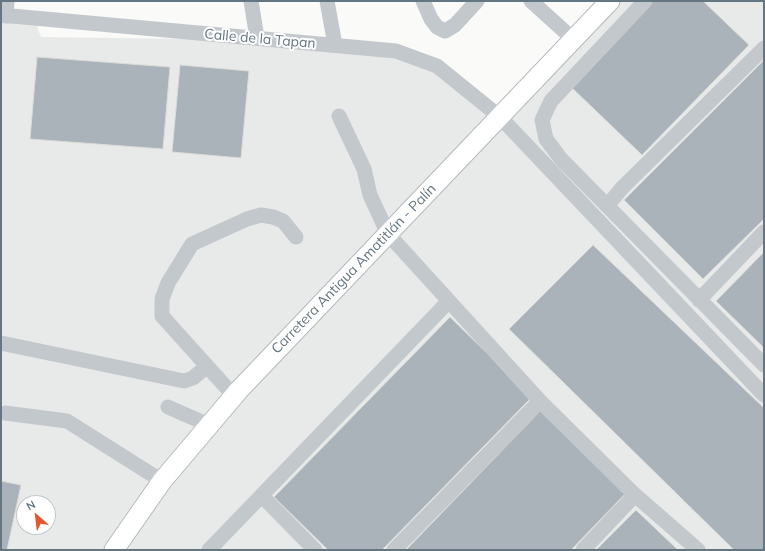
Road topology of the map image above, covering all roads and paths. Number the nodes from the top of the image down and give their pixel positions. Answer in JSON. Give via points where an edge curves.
{"nodes":[{"id":1,"x":251,"y":1,"type":"edge"},
{"id":2,"x":327,"y":1,"type":"edge"},
{"id":3,"x":422,"y":1,"type":"edge"},
{"id":4,"x":478,"y":1,"type":"edge"},
{"id":5,"x":531,"y":1,"type":"edge"},
{"id":6,"x":610,"y":1,"type":"edge"},
{"id":7,"x":645,"y":1,"type":"edge"},
{"id":8,"x":5,"y":11,"type":"edge"},
{"id":9,"x":257,"y":38,"type":"junction"},
{"id":10,"x":574,"y":39,"type":"junction"},
{"id":11,"x":335,"y":45,"type":"junction"},
{"id":12,"x":764,"y":48,"type":"edge"},
{"id":13,"x":339,"y":116,"type":"dead end"},
{"id":14,"x":500,"y":117,"type":"junction"},
{"id":15,"x":607,"y":206,"type":"junction"},
{"id":16,"x":764,"y":232,"type":"edge"},
{"id":17,"x":388,"y":234,"type":"junction"},
{"id":18,"x":296,"y":236,"type":"dead end"},
{"id":19,"x":699,"y":300,"type":"junction"},
{"id":20,"x":448,"y":302,"type":"junction"},
{"id":21,"x":1,"y":343,"type":"edge"},
{"id":22,"x":764,"y":365,"type":"edge"},
{"id":23,"x":206,"y":367,"type":"junction"},
{"id":24,"x":234,"y":396,"type":"junction"},
{"id":25,"x":764,"y":396,"type":"edge"},
{"id":26,"x":540,"y":401,"type":"junction"},
{"id":27,"x":168,"y":407,"type":"dead end"},
{"id":28,"x":5,"y":413,"type":"dead end"},
{"id":29,"x":209,"y":425,"type":"junction"},
{"id":30,"x":162,"y":481,"type":"junction"},
{"id":31,"x":635,"y":495,"type":"junction"},
{"id":32,"x":262,"y":496,"type":"junction"},
{"id":33,"x":114,"y":550,"type":"edge"},
{"id":34,"x":209,"y":550,"type":"edge"},
{"id":35,"x":315,"y":550,"type":"edge"},
{"id":36,"x":394,"y":550,"type":"edge"},
{"id":37,"x":583,"y":550,"type":"edge"},
{"id":38,"x":698,"y":550,"type":"edge"}],
"edges":[{"from":1,"to":9,"type":"street"},
{"from":2,"to":11,"type":"street"},
{"from":3,"to":4,"type":"street","via":[[437,27],[446,31]]},
{"from":5,"to":10,"type":"street"},
{"from":6,"to":10,"type":"main road","name":"Carretera Antigua Amatitlán - Palín"},
{"from":7,"to":15,"type":"street","via":[[551,101],[542,120],[546,139],[561,159]]},
{"from":8,"to":9,"type":"street","name":"Calle de la Tapan"},
{"from":9,"to":11,"type":"street","name":"Calle de la Tapan"},
{"from":10,"to":14,"type":"main road","name":"Carretera Antigua Amatitlán - Palín"},
{"from":11,"to":14,"type":"street","name":"Calle de la Tapan","via":[[396,51],[437,66]]},
{"from":12,"to":15,"type":"street","via":[[622,188]]},
{"from":13,"to":17,"type":"street","via":[[364,169],[370,195]]},
{"from":14,"to":17,"type":"main road","name":"Carretera Antigua Amatitlán - Palín"},
{"from":14,"to":25,"type":"street","name":"Calle de la Tapan"},
{"from":15,"to":19,"type":"street"},
{"from":16,"to":19,"type":"street"},
{"from":17,"to":20,"type":"street"},
{"from":17,"to":24,"type":"main road","name":"Carretera Antigua Amatitlán - Palín"},
{"from":18,"to":23,"type":"street","via":[[283,221],[261,215],[192,244],[168,283],[162,299],[162,316]]},
{"from":19,"to":22,"type":"street"},
{"from":20,"to":26,"type":"street"},
{"from":20,"to":32,"type":"street"},
{"from":21,"to":23,"type":"street","via":[[184,381],[193,378]]},
{"from":23,"to":24,"type":"street"},
{"from":24,"to":29,"type":"main road","name":"Carretera Antigua Amatitlán - Palín"},
{"from":26,"to":31,"type":"street"},
{"from":26,"to":36,"type":"street"},
{"from":27,"to":29,"type":"street"},
{"from":28,"to":30,"type":"street","via":[[67,421]]},
{"from":29,"to":30,"type":"main road","name":"Carretera Antigua Amatitlán - Palín"},
{"from":30,"to":33,"type":"main road","name":"Carretera Antigua Amatitlán - Palín"},
{"from":31,"to":37,"type":"street"},
{"from":31,"to":38,"type":"street"},
{"from":32,"to":34,"type":"street"},
{"from":32,"to":35,"type":"street"}]}
